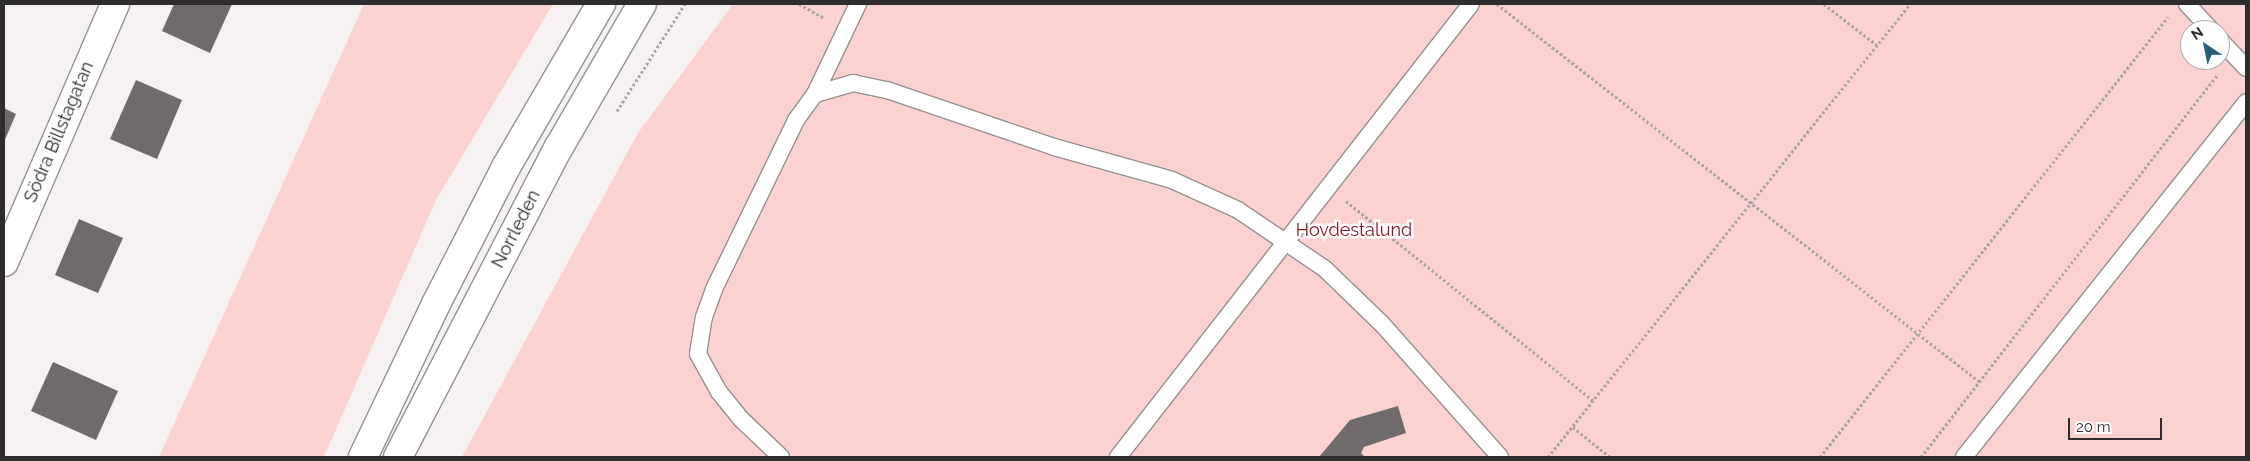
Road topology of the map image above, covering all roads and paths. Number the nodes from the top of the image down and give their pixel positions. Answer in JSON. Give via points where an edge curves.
{"nodes":[{"id":1,"x":115,"y":4,"type":"edge"},
{"id":2,"x":601,"y":4,"type":"edge"},
{"id":3,"x":642,"y":4,"type":"edge"},
{"id":4,"x":799,"y":4,"type":"edge"},
{"id":5,"x":858,"y":4,"type":"edge"},
{"id":6,"x":1471,"y":4,"type":"edge"},
{"id":7,"x":1497,"y":4,"type":"edge"},
{"id":8,"x":1824,"y":4,"type":"edge"},
{"id":9,"x":1910,"y":4,"type":"edge"},
{"id":10,"x":2180,"y":8,"type":"edge"},
{"id":11,"x":2197,"y":20,"type":"edge"},
{"id":12,"x":844,"y":29,"type":"junction"},
{"id":13,"x":1877,"y":45,"type":"junction"},
{"id":14,"x":2230,"y":51,"type":"edge"},
{"id":15,"x":2233,"y":54,"type":"junction"},
{"id":16,"x":2246,"y":68,"type":"edge"},
{"id":17,"x":815,"y":94,"type":"junction"},
{"id":18,"x":2246,"y":102,"type":"edge"},
{"id":19,"x":1328,"y":187,"type":"junction"},
{"id":20,"x":1749,"y":204,"type":"junction"},
{"id":21,"x":1284,"y":243,"type":"junction"},
{"id":22,"x":4,"y":262,"type":"edge"},
{"id":23,"x":1916,"y":334,"type":"junction"},
{"id":24,"x":1981,"y":383,"type":"junction"},
{"id":25,"x":1594,"y":401,"type":"junction"},
{"id":26,"x":1573,"y":427,"type":"junction"},
{"id":27,"x":363,"y":457,"type":"edge"},
{"id":28,"x":398,"y":457,"type":"edge"},
{"id":29,"x":781,"y":457,"type":"edge"},
{"id":30,"x":1118,"y":457,"type":"edge"},
{"id":31,"x":1500,"y":457,"type":"edge"},
{"id":32,"x":1548,"y":457,"type":"edge"},
{"id":33,"x":1610,"y":457,"type":"edge"},
{"id":34,"x":1820,"y":457,"type":"edge"},
{"id":35,"x":1922,"y":457,"type":"edge"},
{"id":36,"x":1964,"y":457,"type":"edge"}],
"edges":[{"from":1,"to":22,"type":"main road","name":"Södra Billstagatan"},
{"from":2,"to":27,"type":"main road","name":"Norrleden","via":[[502,176]]},
{"from":3,"to":28,"type":"main road","name":"Norrleden","via":[[559,147]]},
{"from":4,"to":12,"type":"path"},
{"from":5,"to":12,"type":"lane"},
{"from":6,"to":19,"type":"lane"},
{"from":7,"to":20,"type":"path"},
{"from":8,"to":13,"type":"path"},
{"from":9,"to":13,"type":"path"},
{"from":10,"to":11,"type":"lane"},
{"from":10,"to":23,"type":"path"},
{"from":12,"to":17,"type":"lane"},
{"from":13,"to":20,"type":"path"},
{"from":14,"to":15,"type":"lane"},
{"from":15,"to":16,"type":"lane"},
{"from":15,"to":24,"type":"path"},
{"from":17,"to":21,"type":"lane","via":[[853,83],[887,90],[1054,147],[1172,180],[1238,210]]},
{"from":17,"to":29,"type":"lane","via":[[796,120],[714,289],[704,317],[698,354],[719,392],[741,420]]},
{"from":18,"to":36,"type":"lane"},
{"from":19,"to":21,"type":"lane"},
{"from":19,"to":25,"type":"path"},
{"from":20,"to":23,"type":"path"},
{"from":20,"to":25,"type":"path"},
{"from":21,"to":30,"type":"lane"},
{"from":21,"to":31,"type":"lane","via":[[1325,269],[1382,324]]},
{"from":23,"to":24,"type":"path"},
{"from":23,"to":34,"type":"path"},
{"from":24,"to":35,"type":"path"},
{"from":25,"to":26,"type":"path"},
{"from":26,"to":32,"type":"path"},
{"from":26,"to":33,"type":"path"}]}
